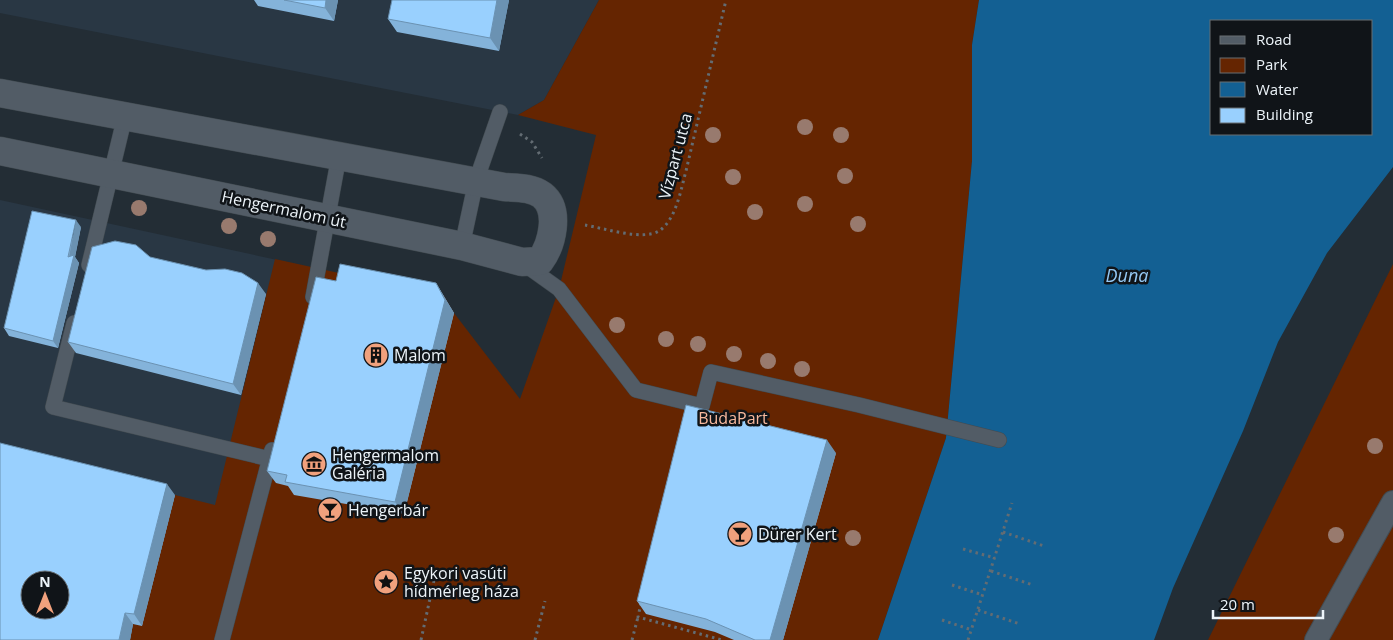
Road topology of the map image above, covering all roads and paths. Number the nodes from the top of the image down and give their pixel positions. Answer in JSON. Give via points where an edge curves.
{"nodes":[{"id":1,"x":726,"y":0,"type":"edge"},
{"id":2,"x":0,"y":92,"type":"edge"},
{"id":3,"x":500,"y":112,"type":"dead end"},
{"id":4,"x":125,"y":116,"type":"junction"},
{"id":5,"x":0,"y":151,"type":"edge"},
{"id":6,"x":339,"y":156,"type":"junction"},
{"id":7,"x":111,"y":174,"type":"junction"},
{"id":8,"x":476,"y":181,"type":"junction"},
{"id":9,"x":328,"y":218,"type":"junction"},
{"id":10,"x":584,"y":225,"type":"dead end"},
{"id":11,"x":462,"y":246,"type":"junction"},
{"id":12,"x":522,"y":262,"type":"junction"},
{"id":13,"x":86,"y":277,"type":"edge"},
{"id":14,"x":79,"y":305,"type":"edge"},
{"id":15,"x":308,"y":314,"type":"edge"},
{"id":16,"x":275,"y":439,"type":"edge"},
{"id":17,"x":999,"y":440,"type":"dead end"},
{"id":18,"x":270,"y":459,"type":"junction"},
{"id":19,"x":1393,"y":502,"type":"edge"},
{"id":20,"x":1012,"y":503,"type":"dead end"},
{"id":21,"x":1003,"y":532,"type":"junction"},
{"id":22,"x":1044,"y":546,"type":"dead end"},
{"id":23,"x":963,"y":549,"type":"dead end"},
{"id":24,"x":995,"y":558,"type":"junction"},
{"id":25,"x":991,"y":571,"type":"junction"},
{"id":26,"x":434,"y":580,"type":"dead end"},
{"id":27,"x":952,"y":585,"type":"dead end"},
{"id":28,"x":1033,"y":585,"type":"dead end"},
{"id":29,"x":983,"y":595,"type":"junction"},
{"id":30,"x":642,"y":599,"type":"edge"},
{"id":31,"x":545,"y":601,"type":"dead end"},
{"id":32,"x":978,"y":610,"type":"junction"},
{"id":33,"x":638,"y":617,"type":"junction"},
{"id":34,"x":942,"y":620,"type":"dead end"},
{"id":35,"x":1020,"y":624,"type":"dead end"},
{"id":36,"x":972,"y":630,"type":"junction"},
{"id":37,"x":222,"y":640,"type":"edge"},
{"id":38,"x":421,"y":640,"type":"edge"},
{"id":39,"x":536,"y":640,"type":"edge"},
{"id":40,"x":632,"y":640,"type":"edge"},
{"id":41,"x":722,"y":640,"type":"edge"},
{"id":42,"x":968,"y":640,"type":"edge"},
{"id":43,"x":1316,"y":640,"type":"edge"}],
"edges":[{"from":1,"to":10,"type":"path","name":"Vízpart utca","via":[[686,171],[669,219],[658,231],[638,235]]},
{"from":2,"to":4,"type":"street"},
{"from":3,"to":8,"type":"lane"},
{"from":4,"to":6,"type":"street"},
{"from":4,"to":7,"type":"lane"},
{"from":5,"to":7,"type":"street","name":"Hengermalom út"},
{"from":6,"to":8,"type":"street"},
{"from":6,"to":9,"type":"lane"},
{"from":7,"to":9,"type":"street","name":"Hengermalom út"},
{"from":7,"to":13,"type":"lane"},
{"from":8,"to":11,"type":"lane"},
{"from":8,"to":12,"type":"street","via":[[528,188],[544,196],[552,211],[553,224],[547,252],[540,261]]},
{"from":9,"to":11,"type":"street","name":"Hengermalom út"},
{"from":9,"to":15,"type":"lane","via":[[319,275]]},
{"from":11,"to":12,"type":"street","name":"Hengermalom út"},
{"from":12,"to":17,"type":"lane","name":"Hengermalom út","via":[[559,289],[636,390],[702,406],[711,372]]},
{"from":14,"to":18,"type":"lane","via":[[53,407]]},
{"from":16,"to":18,"type":"lane"},
{"from":18,"to":37,"type":"lane"},
{"from":19,"to":43,"type":"street"},
{"from":20,"to":21,"type":"path"},
{"from":21,"to":22,"type":"path"},
{"from":21,"to":24,"type":"path"},
{"from":23,"to":24,"type":"path"},
{"from":24,"to":25,"type":"path"},
{"from":25,"to":28,"type":"path"},
{"from":25,"to":29,"type":"path"},
{"from":26,"to":38,"type":"path"},
{"from":27,"to":29,"type":"path"},
{"from":29,"to":32,"type":"path"},
{"from":30,"to":33,"type":"path"},
{"from":31,"to":39,"type":"path"},
{"from":32,"to":35,"type":"path"},
{"from":32,"to":36,"type":"path"},
{"from":33,"to":40,"type":"path"},
{"from":33,"to":41,"type":"path"},
{"from":34,"to":36,"type":"path"},
{"from":36,"to":42,"type":"path"}]}
